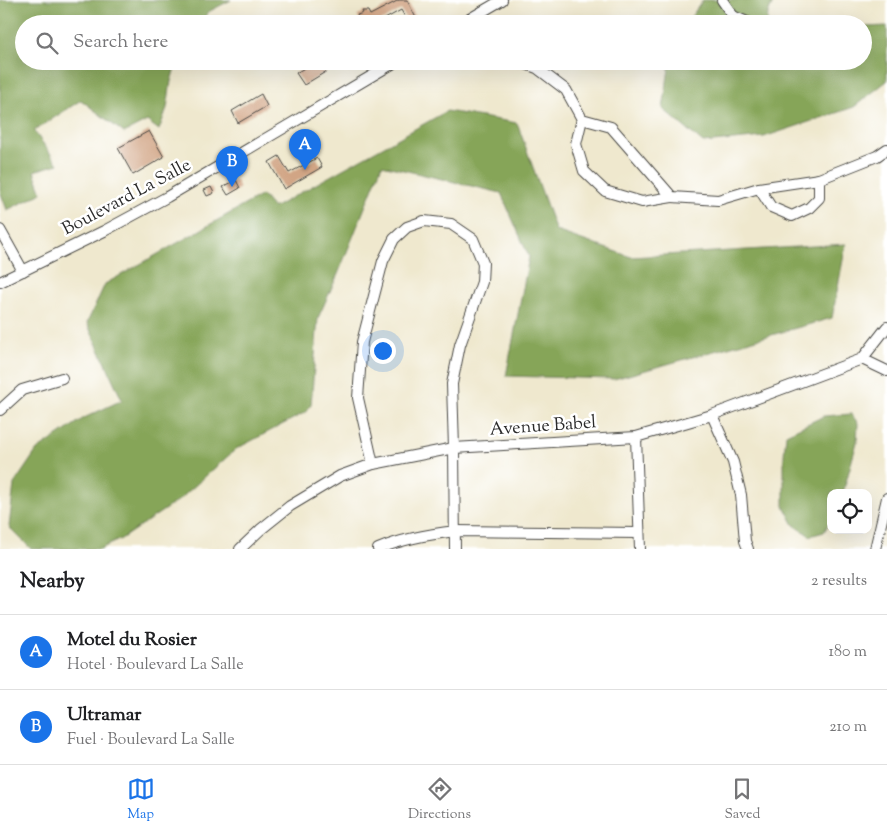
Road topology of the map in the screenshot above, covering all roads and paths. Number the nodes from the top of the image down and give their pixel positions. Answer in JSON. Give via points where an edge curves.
{"nodes":[{"id":1,"x":502,"y":0,"type":"edge"},
{"id":2,"x":722,"y":0,"type":"edge"},
{"id":3,"x":476,"y":15,"type":"edge"},
{"id":4,"x":732,"y":15,"type":"edge"},
{"id":5,"x":382,"y":70,"type":"edge"},
{"id":6,"x":540,"y":70,"type":"edge"},
{"id":7,"x":582,"y":118,"type":"junction"},
{"id":8,"x":887,"y":149,"type":"edge"},
{"id":9,"x":877,"y":156,"type":"junction"},
{"id":10,"x":887,"y":162,"type":"edge"},
{"id":11,"x":819,"y":179,"type":"junction"},
{"id":12,"x":759,"y":188,"type":"junction"},
{"id":13,"x":672,"y":197,"type":"junction"},
{"id":14,"x":0,"y":230,"type":"edge"},
{"id":15,"x":23,"y":271,"type":"junction"},
{"id":16,"x":0,"y":282,"type":"edge"},
{"id":17,"x":887,"y":327,"type":"edge"},
{"id":18,"x":862,"y":359,"type":"junction"},
{"id":19,"x":887,"y":371,"type":"edge"},
{"id":20,"x":62,"y":378,"type":"dead end"},
{"id":21,"x":0,"y":410,"type":"edge"},
{"id":22,"x":712,"y":415,"type":"junction"},
{"id":23,"x":636,"y":437,"type":"junction"},
{"id":24,"x":454,"y":448,"type":"junction"},
{"id":25,"x":373,"y":464,"type":"junction"},
{"id":26,"x":887,"y":498,"type":"edge"},
{"id":27,"x":456,"y":531,"type":"junction"},
{"id":28,"x":639,"y":533,"type":"junction"},
{"id":29,"x":240,"y":549,"type":"edge"},
{"id":30,"x":378,"y":549,"type":"edge"},
{"id":31,"x":456,"y":549,"type":"edge"},
{"id":32,"x":640,"y":549,"type":"edge"},
{"id":33,"x":748,"y":549,"type":"edge"},
{"id":34,"x":874,"y":549,"type":"edge"}],
"edges":[{"from":1,"to":3,"type":"street"},
{"from":2,"to":4,"type":"street"},
{"from":5,"to":15,"type":"street","name":"Boulevard La Salle","via":[[167,197]]},
{"from":6,"to":7,"type":"street","via":[[566,90]]},
{"from":7,"to":13,"type":"street","via":[[611,127]]},
{"from":7,"to":13,"type":"street","via":[[576,144],[584,171],[605,191],[642,202]]},
{"from":8,"to":9,"type":"street"},
{"from":9,"to":10,"type":"street"},
{"from":9,"to":11,"type":"street"},
{"from":11,"to":12,"type":"street"},
{"from":11,"to":12,"type":"street","via":[[819,198],[809,208],[792,216],[771,207]]},
{"from":12,"to":13,"type":"street","via":[[718,200]]},
{"from":14,"to":15,"type":"street"},
{"from":15,"to":16,"type":"street","name":"Boulevard La Salle"},
{"from":17,"to":18,"type":"street"},
{"from":18,"to":19,"type":"street"},
{"from":18,"to":22,"type":"street","name":"Avenue Babel"},
{"from":20,"to":21,"type":"street","via":[[22,390]]},
{"from":22,"to":23,"type":"street","name":"Avenue Babel"},
{"from":22,"to":33,"type":"street","via":[[733,462]]},
{"from":23,"to":24,"type":"street","name":"Avenue Babel"},
{"from":23,"to":28,"type":"street"},
{"from":24,"to":25,"type":"street","name":"Avenue Babel"},
{"from":24,"to":25,"type":"street","via":[[452,384],[460,345],[482,282],[483,264],[473,239],[451,224],[424,221],[407,228],[394,239],[383,261],[362,342],[358,398]]},
{"from":24,"to":27,"type":"street"},
{"from":25,"to":29,"type":"street","name":"Avenue Babel","via":[[340,476],[290,506]]},
{"from":26,"to":34,"type":"street"},
{"from":27,"to":28,"type":"street"},
{"from":27,"to":30,"type":"street"},
{"from":27,"to":31,"type":"street"},
{"from":28,"to":32,"type":"street"}]}
